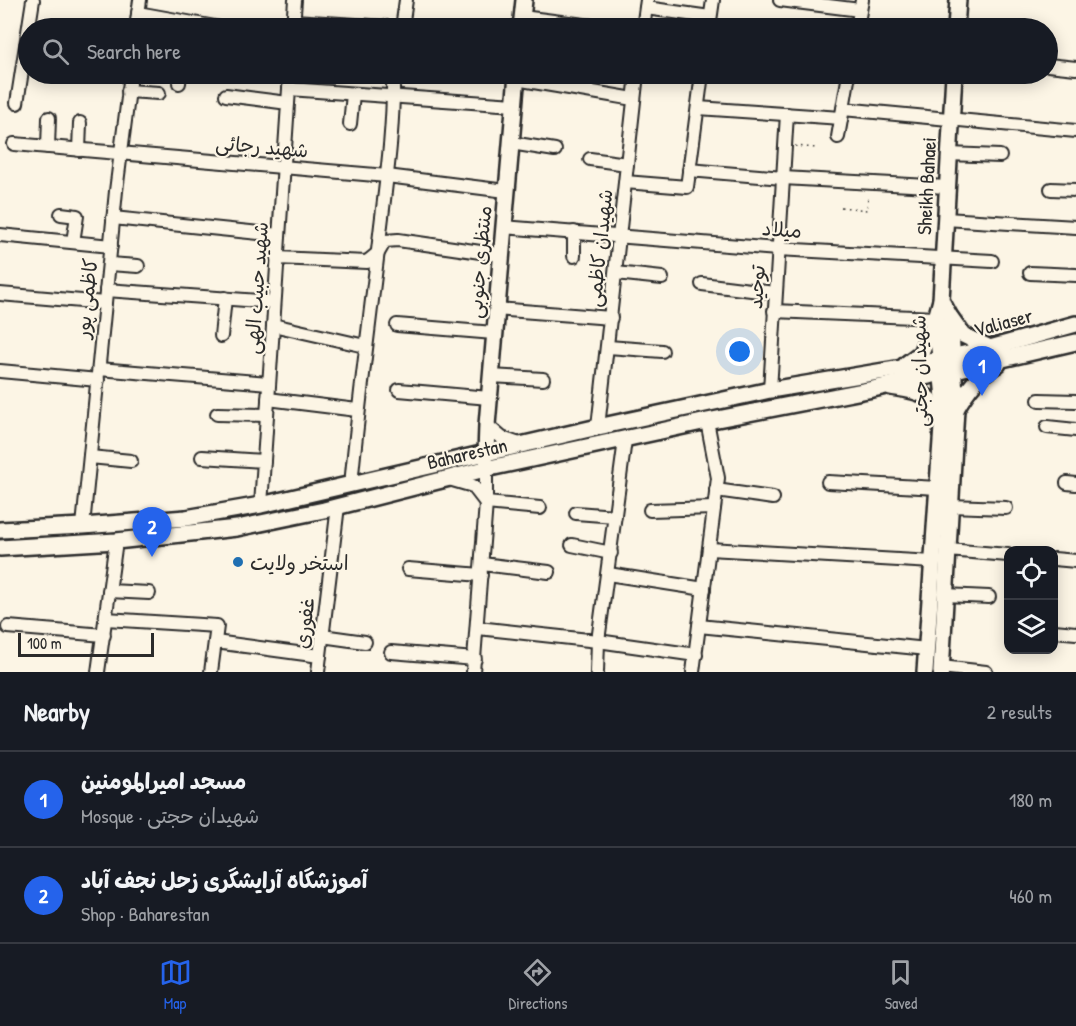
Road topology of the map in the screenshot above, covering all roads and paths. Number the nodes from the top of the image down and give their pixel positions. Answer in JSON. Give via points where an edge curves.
{"nodes":[{"id":1,"x":33,"y":0,"type":"edge"},
{"id":2,"x":140,"y":0,"type":"edge"},
{"id":3,"x":295,"y":0,"type":"edge"},
{"id":4,"x":406,"y":0,"type":"edge"},
{"id":5,"x":524,"y":0,"type":"edge"},
{"id":6,"x":713,"y":0,"type":"edge"},
{"id":7,"x":780,"y":0,"type":"edge"},
{"id":8,"x":958,"y":0,"type":"edge"},
{"id":9,"x":647,"y":4,"type":"edge"},
{"id":10,"x":861,"y":5,"type":"edge"},
{"id":11,"x":138,"y":14,"type":"junction"},
{"id":12,"x":30,"y":18,"type":"edge"},
{"id":13,"x":137,"y":18,"type":"edge"},
{"id":14,"x":155,"y":18,"type":"edge"},
{"id":15,"x":294,"y":18,"type":"edge"},
{"id":16,"x":404,"y":18,"type":"edge"},
{"id":17,"x":522,"y":18,"type":"edge"},
{"id":18,"x":693,"y":18,"type":"edge"},
{"id":19,"x":711,"y":18,"type":"edge"},
{"id":20,"x":957,"y":18,"type":"edge"},
{"id":21,"x":1058,"y":66,"type":"edge"},
{"id":22,"x":1076,"y":68,"type":"edge"},
{"id":23,"x":20,"y":84,"type":"edge"},
{"id":24,"x":130,"y":84,"type":"edge"},
{"id":25,"x":289,"y":84,"type":"edge"},
{"id":26,"x":393,"y":84,"type":"edge"},
{"id":27,"x":515,"y":84,"type":"edge"},
{"id":28,"x":557,"y":84,"type":"edge"},
{"id":29,"x":636,"y":84,"type":"edge"},
{"id":30,"x":701,"y":84,"type":"edge"},
{"id":31,"x":847,"y":84,"type":"edge"},
{"id":32,"x":953,"y":84,"type":"edge"},
{"id":33,"x":289,"y":89,"type":"junction"},
{"id":34,"x":129,"y":91,"type":"junction"},
{"id":35,"x":159,"y":93,"type":"dead end"},
{"id":36,"x":226,"y":94,"type":"dead end"},
{"id":37,"x":353,"y":94,"type":"junction"},
{"id":38,"x":393,"y":98,"type":"junction"},
{"id":39,"x":634,"y":99,"type":"junction"},
{"id":40,"x":17,"y":103,"type":"dead end"},
{"id":41,"x":288,"y":103,"type":"junction"},
{"id":42,"x":514,"y":105,"type":"junction"},
{"id":43,"x":698,"y":108,"type":"junction"},
{"id":44,"x":842,"y":113,"type":"junction"},
{"id":45,"x":787,"y":114,"type":"junction"},
{"id":46,"x":49,"y":118,"type":"dead end"},
{"id":47,"x":951,"y":119,"type":"junction"},
{"id":48,"x":80,"y":123,"type":"dead end"},
{"id":49,"x":350,"y":124,"type":"dead end"},
{"id":50,"x":1076,"y":131,"type":"edge"},
{"id":51,"x":838,"y":137,"type":"dead end"},
{"id":52,"x":511,"y":142,"type":"junction"},
{"id":53,"x":14,"y":144,"type":"dead end"},
{"id":54,"x":785,"y":146,"type":"junction"},
{"id":55,"x":48,"y":147,"type":"junction"},
{"id":56,"x":816,"y":148,"type":"dead end"},
{"id":57,"x":79,"y":150,"type":"junction"},
{"id":58,"x":555,"y":150,"type":"dead end"},
{"id":59,"x":121,"y":153,"type":"junction"},
{"id":60,"x":949,"y":154,"type":"junction"},
{"id":61,"x":1000,"y":156,"type":"dead end"},
{"id":62,"x":590,"y":159,"type":"dead end"},
{"id":63,"x":627,"y":164,"type":"junction"},
{"id":64,"x":283,"y":167,"type":"junction"},
{"id":65,"x":689,"y":170,"type":"junction"},
{"id":66,"x":387,"y":176,"type":"junction"},
{"id":67,"x":783,"y":178,"type":"junction"},
{"id":68,"x":625,"y":182,"type":"junction"},
{"id":69,"x":868,"y":183,"type":"junction"},
{"id":70,"x":947,"y":187,"type":"junction"},
{"id":71,"x":1051,"y":189,"type":"dead end"},
{"id":72,"x":1076,"y":190,"type":"edge"},
{"id":73,"x":507,"y":191,"type":"junction"},
{"id":74,"x":841,"y":207,"type":"dead end"},
{"id":75,"x":61,"y":214,"type":"dead end"},
{"id":76,"x":113,"y":218,"type":"junction"},
{"id":77,"x":945,"y":219,"type":"junction"},
{"id":78,"x":503,"y":227,"type":"junction"},
{"id":79,"x":1076,"y":227,"type":"edge"},
{"id":80,"x":574,"y":232,"type":"junction"},
{"id":81,"x":0,"y":235,"type":"edge"},
{"id":82,"x":279,"y":235,"type":"junction"},
{"id":83,"x":620,"y":236,"type":"junction"},
{"id":84,"x":73,"y":242,"type":"junction"},
{"id":85,"x":111,"y":246,"type":"junction"},
{"id":86,"x":778,"y":249,"type":"junction"},
{"id":87,"x":378,"y":254,"type":"junction"},
{"id":88,"x":501,"y":255,"type":"junction"},
{"id":89,"x":574,"y":256,"type":"dead end"},
{"id":90,"x":277,"y":258,"type":"junction"},
{"id":91,"x":943,"y":258,"type":"junction"},
{"id":92,"x":992,"y":261,"type":"dead end"},
{"id":93,"x":109,"y":264,"type":"junction"},
{"id":94,"x":138,"y":266,"type":"dead end"},
{"id":95,"x":616,"y":273,"type":"junction"},
{"id":96,"x":1030,"y":273,"type":"dead end"},
{"id":97,"x":1076,"y":275,"type":"edge"},
{"id":98,"x":662,"y":278,"type":"dead end"},
{"id":99,"x":702,"y":284,"type":"dead end"},
{"id":100,"x":775,"y":293,"type":"junction"},
{"id":101,"x":0,"y":294,"type":"edge"},
{"id":102,"x":106,"y":297,"type":"junction"},
{"id":103,"x":225,"y":298,"type":"junction"},
{"id":104,"x":940,"y":300,"type":"joint"},
{"id":105,"x":274,"y":302,"type":"junction"},
{"id":106,"x":496,"y":309,"type":"junction"},
{"id":107,"x":774,"y":311,"type":"junction"},
{"id":108,"x":943,"y":317,"type":"junction"},
{"id":109,"x":611,"y":318,"type":"junction"},
{"id":110,"x":1076,"y":324,"type":"edge"},
{"id":111,"x":273,"y":325,"type":"junction"},
{"id":112,"x":397,"y":325,"type":"dead end"},
{"id":113,"x":494,"y":333,"type":"junction"},
{"id":114,"x":221,"y":336,"type":"dead end"},
{"id":115,"x":1076,"y":342,"type":"edge"},
{"id":116,"x":365,"y":346,"type":"junction"},
{"id":117,"x":608,"y":347,"type":"junction"},
{"id":118,"x":990,"y":348,"type":"junction"},
{"id":119,"x":662,"y":351,"type":"dead end"},
{"id":120,"x":1008,"y":357,"type":"junction"},
{"id":121,"x":947,"y":364,"type":"junction"},
{"id":122,"x":902,"y":368,"type":"junction"},
{"id":123,"x":0,"y":370,"type":"edge"},
{"id":124,"x":98,"y":374,"type":"junction"},
{"id":125,"x":491,"y":376,"type":"junction"},
{"id":126,"x":543,"y":379,"type":"dead end"},
{"id":127,"x":269,"y":383,"type":"junction"},
{"id":128,"x":873,"y":389,"type":"junction"},
{"id":129,"x":399,"y":390,"type":"dead end"},
{"id":130,"x":770,"y":390,"type":"junction"},
{"id":131,"x":489,"y":398,"type":"junction"},
{"id":132,"x":268,"y":399,"type":"junction"},
{"id":133,"x":1039,"y":400,"type":"dead end"},
{"id":134,"x":1076,"y":401,"type":"edge"},
{"id":135,"x":956,"y":409,"type":"junction"},
{"id":136,"x":357,"y":410,"type":"junction"},
{"id":137,"x":217,"y":414,"type":"dead end"},
{"id":138,"x":267,"y":415,"type":"junction"},
{"id":139,"x":707,"y":421,"type":"junction"},
{"id":140,"x":487,"y":425,"type":"junction"},
{"id":141,"x":942,"y":425,"type":"junction"},
{"id":142,"x":598,"y":427,"type":"junction"},
{"id":143,"x":1047,"y":427,"type":"dead end"},
{"id":144,"x":1076,"y":430,"type":"edge"},
{"id":145,"x":625,"y":440,"type":"junction"},
{"id":146,"x":522,"y":445,"type":"junction"},
{"id":147,"x":90,"y":457,"type":"junction"},
{"id":148,"x":202,"y":457,"type":"dead end"},
{"id":149,"x":131,"y":461,"type":"dead end"},
{"id":150,"x":264,"y":461,"type":"junction"},
{"id":151,"x":486,"y":462,"type":"junction"},
{"id":152,"x":449,"y":479,"type":"junction"},
{"id":153,"x":828,"y":482,"type":"dead end"},
{"id":154,"x":351,"y":485,"type":"junction"},
{"id":155,"x":938,"y":488,"type":"junction"},
{"id":156,"x":716,"y":490,"type":"junction"},
{"id":157,"x":773,"y":498,"type":"dead end"},
{"id":158,"x":486,"y":503,"type":"junction"},
{"id":159,"x":261,"y":505,"type":"junction"},
{"id":160,"x":338,"y":506,"type":"junction"},
{"id":161,"x":950,"y":506,"type":"junction"},
{"id":162,"x":540,"y":508,"type":"dead end"},
{"id":163,"x":714,"y":508,"type":"junction"},
{"id":164,"x":1006,"y":508,"type":"dead end"},
{"id":165,"x":650,"y":510,"type":"dead end"},
{"id":166,"x":576,"y":513,"type":"dead end"},
{"id":167,"x":615,"y":516,"type":"junction"},
{"id":168,"x":83,"y":526,"type":"junction"},
{"id":169,"x":0,"y":530,"type":"edge"},
{"id":170,"x":116,"y":541,"type":"junction"},
{"id":171,"x":572,"y":544,"type":"dead end"},
{"id":172,"x":0,"y":548,"type":"edge"},
{"id":173,"x":709,"y":549,"type":"junction"},
{"id":174,"x":948,"y":550,"type":"junction"},
{"id":175,"x":611,"y":553,"type":"junction"},
{"id":176,"x":1004,"y":555,"type":"edge"},
{"id":177,"x":1058,"y":559,"type":"edge"},
{"id":178,"x":1076,"y":561,"type":"edge"},
{"id":179,"x":933,"y":562,"type":"junction"},
{"id":180,"x":408,"y":569,"type":"dead end"},
{"id":181,"x":482,"y":570,"type":"junction"},
{"id":182,"x":549,"y":572,"type":"dead end"},
{"id":183,"x":608,"y":574,"type":"junction"},
{"id":184,"x":704,"y":589,"type":"junction"},
{"id":185,"x":110,"y":591,"type":"junction"},
{"id":186,"x":149,"y":593,"type":"dead end"},
{"id":187,"x":945,"y":595,"type":"junction"},
{"id":188,"x":989,"y":597,"type":"dead end"},
{"id":189,"x":106,"y":619,"type":"junction"},
{"id":190,"x":699,"y":626,"type":"junction"},
{"id":191,"x":8,"y":627,"type":"dead end"},
{"id":192,"x":478,"y":628,"type":"junction"},
{"id":193,"x":1058,"y":631,"type":"edge"},
{"id":194,"x":1076,"y":633,"type":"edge"},
{"id":195,"x":104,"y":635,"type":"junction"},
{"id":196,"x":322,"y":636,"type":"junction"},
{"id":197,"x":598,"y":641,"type":"junction"},
{"id":198,"x":215,"y":642,"type":"junction"},
{"id":199,"x":365,"y":642,"type":"dead end"},
{"id":200,"x":927,"y":648,"type":"junction"},
{"id":201,"x":391,"y":652,"type":"dead end"},
{"id":202,"x":696,"y":655,"type":"junction"},
{"id":203,"x":320,"y":656,"type":"junction"},
{"id":204,"x":474,"y":666,"type":"edge"},
{"id":205,"x":941,"y":669,"type":"edge"},
{"id":206,"x":99,"y":672,"type":"edge"},
{"id":207,"x":211,"y":672,"type":"edge"},
{"id":208,"x":318,"y":672,"type":"edge"},
{"id":209,"x":597,"y":672,"type":"edge"},
{"id":210,"x":693,"y":672,"type":"edge"},
{"id":211,"x":925,"y":672,"type":"edge"},
{"id":212,"x":986,"y":672,"type":"edge"}],
"edges":[{"from":1,"to":12,"type":"street"},
{"from":2,"to":11,"type":"street"},
{"from":3,"to":15,"type":"street"},
{"from":4,"to":16,"type":"street"},
{"from":5,"to":17,"type":"main road"},
{"from":6,"to":19,"type":"street"},
{"from":7,"to":10,"type":"street"},
{"from":8,"to":20,"type":"main road"},
{"from":9,"to":18,"type":"street"},
{"from":11,"to":13,"type":"street"},
{"from":11,"to":14,"type":"street"},
{"from":21,"to":22,"type":"street"},
{"from":23,"to":40,"type":"street"},
{"from":24,"to":34,"type":"street","name":"کاظمی پور"},
{"from":25,"to":33,"type":"street","name":"شهید حبیب الهی"},
{"from":26,"to":38,"type":"street"},
{"from":27,"to":42,"type":"main road","name":"منتظری جنوبی"},
{"from":28,"to":39,"type":"street"},
{"from":29,"to":39,"type":"street","name":"شهیدان کاظمی"},
{"from":30,"to":43,"type":"street"},
{"from":31,"to":44,"type":"street"},
{"from":32,"to":47,"type":"main road","name":"Sheikh Bahaei"},
{"from":33,"to":37,"type":"street"},
{"from":33,"to":41,"type":"street","name":"شهید حبیب الهی"},
{"from":34,"to":35,"type":"street"},
{"from":34,"to":59,"type":"street","name":"کاظمی پور"},
{"from":36,"to":41,"type":"street"},
{"from":37,"to":38,"type":"street"},
{"from":37,"to":49,"type":"street"},
{"from":38,"to":42,"type":"street"},
{"from":38,"to":66,"type":"street"},
{"from":39,"to":63,"type":"street","name":"شهیدان کاظمی"},
{"from":41,"to":64,"type":"street","name":"شهید حبیب الهی"},
{"from":42,"to":52,"type":"main road","name":"منتظری جنوبی"},
{"from":43,"to":45,"type":"street"},
{"from":43,"to":65,"type":"street"},
{"from":44,"to":45,"type":"street"},
{"from":44,"to":47,"type":"street"},
{"from":44,"to":51,"type":"street"},
{"from":45,"to":54,"type":"street","name":"توحید"},
{"from":46,"to":55,"type":"street"},
{"from":47,"to":50,"type":"street"},
{"from":47,"to":60,"type":"main road","name":"Sheikh Bahaei"},
{"from":48,"to":57,"type":"street"},
{"from":52,"to":58,"type":"street"},
{"from":52,"to":73,"type":"main road","name":"منتظری جنوبی"},
{"from":53,"to":55,"type":"street","name":"شهید رجائی"},
{"from":54,"to":56,"type":"path"},
{"from":54,"to":67,"type":"street","name":"توحید"},
{"from":55,"to":57,"type":"street","name":"شهید رجائی"},
{"from":57,"to":59,"type":"street","name":"شهید رجائی"},
{"from":59,"to":64,"type":"street","name":"شهید رجائی"},
{"from":59,"to":76,"type":"street","name":"کاظمی پور"},
{"from":60,"to":61,"type":"street"},
{"from":60,"to":70,"type":"main road","name":"Sheikh Bahaei"},
{"from":62,"to":63,"type":"street"},
{"from":63,"to":68,"type":"street","name":"شهیدان کاظمی"},
{"from":64,"to":66,"type":"street","name":"شهید رجائی"},
{"from":64,"to":82,"type":"street","name":"شهید حبیب الهی"},
{"from":65,"to":67,"type":"street"},
{"from":65,"to":68,"type":"street","via":[[687,187]]},
{"from":66,"to":73,"type":"street","name":"شهید رجائی"},
{"from":66,"to":87,"type":"street"},
{"from":67,"to":69,"type":"street"},
{"from":67,"to":86,"type":"street","name":"توحید"},
{"from":68,"to":83,"type":"street","name":"شهیدان کاظمی"},
{"from":69,"to":70,"type":"street"},
{"from":69,"to":74,"type":"path","via":[[867,210]]},
{"from":70,"to":77,"type":"main road","name":"Sheikh Bahaei"},
{"from":71,"to":72,"type":"street"},
{"from":73,"to":78,"type":"main road","name":"منتظری جنوبی"},
{"from":75,"to":84,"type":"street","via":[[77,216]]},
{"from":76,"to":82,"type":"street"},
{"from":76,"to":85,"type":"street","name":"کاظمی پور"},
{"from":77,"to":79,"type":"street"},
{"from":77,"to":91,"type":"main road","name":"Sheikh Bahaei"},
{"from":78,"to":80,"type":"street","name":"میلاد"},
{"from":78,"to":88,"type":"main road","name":"منتظری جنوبی"},
{"from":80,"to":83,"type":"street","name":"میلاد"},
{"from":80,"to":89,"type":"street"},
{"from":81,"to":84,"type":"street"},
{"from":82,"to":90,"type":"street","name":"شهید حبیب الهی"},
{"from":83,"to":86,"type":"street","name":"میلاد"},
{"from":83,"to":95,"type":"street","name":"شهیدان کاظمی"},
{"from":84,"to":85,"type":"street"},
{"from":85,"to":93,"type":"street","name":"کاظمی پور"},
{"from":86,"to":91,"type":"street","name":"میلاد"},
{"from":86,"to":100,"type":"street","name":"توحید"},
{"from":87,"to":88,"type":"street","via":[[384,241],[398,240]]},
{"from":87,"to":90,"type":"street","via":[[367,262]]},
{"from":87,"to":116,"type":"street"},
{"from":88,"to":106,"type":"main road","name":"منتظری جنوبی"},
{"from":90,"to":105,"type":"street","name":"شهید حبیب الهی"},
{"from":91,"to":92,"type":"street","name":"میلاد"},
{"from":91,"to":104,"type":"main road","name":"Sheikh Bahaei"},
{"from":93,"to":94,"type":"street"},
{"from":93,"to":102,"type":"street","name":"کاظمی پور"},
{"from":95,"to":98,"type":"street"},
{"from":95,"to":109,"type":"street","name":"شهیدان کاظمی"},
{"from":96,"to":97,"type":"street"},
{"from":99,"to":100,"type":"street"},
{"from":100,"to":107,"type":"street","name":"توحید"},
{"from":101,"to":102,"type":"street"},
{"from":102,"to":103,"type":"street"},
{"from":102,"to":124,"type":"street","name":"کاظمی پور"},
{"from":103,"to":105,"type":"street"},
{"from":103,"to":114,"type":"street"},
{"from":104,"to":108,"type":"main road","name":"شهیدان حجتی"},
{"from":105,"to":111,"type":"street","name":"شهید حبیب الهی"},
{"from":106,"to":109,"type":"street"},
{"from":106,"to":113,"type":"main road","name":"منتظری جنوبی"},
{"from":107,"to":108,"type":"street"},
{"from":107,"to":130,"type":"street","name":"توحید"},
{"from":108,"to":118,"type":"main road","via":[[963,334]]},
{"from":108,"to":121,"type":"main road","name":"شهیدان حجتی"},
{"from":108,"to":122,"type":"main road","via":[[921,353]]},
{"from":109,"to":117,"type":"street","name":"شهیدان کاظمی"},
{"from":110,"to":118,"type":"main road","name":"Valiaser"},
{"from":111,"to":116,"type":"street"},
{"from":111,"to":127,"type":"street","name":"شهید حبیب الهی"},
{"from":112,"to":113,"type":"street"},
{"from":113,"to":125,"type":"main road","name":"منتظری جنوبی"},
{"from":115,"to":120,"type":"main road","name":"Valiaser"},
{"from":116,"to":136,"type":"street"},
{"from":117,"to":119,"type":"street"},
{"from":117,"to":142,"type":"street","name":"شهیدان کاظمی"},
{"from":118,"to":121,"type":"main road","name":"Valiaser"},
{"from":120,"to":121,"type":"main road","name":"Valiaser"},
{"from":120,"to":135,"type":"main road","via":[[971,385]]},
{"from":121,"to":122,"type":"main road","name":"Baharestan"},
{"from":121,"to":128,"type":"main road","name":"Baharestan"},
{"from":121,"to":135,"type":"main road","name":"شهیدان حجتی"},
{"from":121,"to":141,"type":"main road","name":"شهیدان حجتی"},
{"from":122,"to":130,"type":"main road","name":"Baharestan"},
{"from":123,"to":124,"type":"street"},
{"from":124,"to":127,"type":"street"},
{"from":124,"to":147,"type":"street","name":"کاظمی پور"},
{"from":125,"to":126,"type":"street"},
{"from":125,"to":131,"type":"main road","name":"منتظری جنوبی"},
{"from":127,"to":132,"type":"street","name":"شهید حبیب الهی"},
{"from":128,"to":139,"type":"main road","name":"Baharestan"},
{"from":128,"to":141,"type":"main road","via":[[891,387],[921,393],[931,399]]},
{"from":129,"to":131,"type":"street"},
{"from":130,"to":142,"type":"main road","name":"Baharestan"},
{"from":131,"to":140,"type":"main road","name":"منتظری جنوبی"},
{"from":132,"to":136,"type":"street"},
{"from":132,"to":138,"type":"street","name":"شهید حبیب الهی"},
{"from":133,"to":134,"type":"street"},
{"from":135,"to":161,"type":"main road","name":"شهیدان حجتی"},
{"from":136,"to":154,"type":"street"},
{"from":137,"to":138,"type":"street"},
{"from":138,"to":150,"type":"street","name":"شهید حبیب الهی"},
{"from":139,"to":145,"type":"main road","name":"Baharestan"},
{"from":139,"to":156,"type":"street","via":[[718,478]]},
{"from":140,"to":146,"type":"street","via":[[502,438]]},
{"from":140,"to":151,"type":"main road","name":"منتظری جنوبی"},
{"from":141,"to":155,"type":"main road","name":"شهیدان حجتی"},
{"from":142,"to":146,"type":"main road","name":"Baharestan"},
{"from":143,"to":144,"type":"street"},
{"from":145,"to":151,"type":"main road","name":"Baharestan"},
{"from":145,"to":167,"type":"street"},
{"from":146,"to":151,"type":"main road","name":"Baharestan"},
{"from":147,"to":149,"type":"street"},
{"from":147,"to":168,"type":"street","name":"کاظمی پور"},
{"from":148,"to":150,"type":"street"},
{"from":150,"to":159,"type":"street","name":"شهید حبیب الهی"},
{"from":151,"to":152,"type":"main road","name":"Baharestan"},
{"from":151,"to":154,"type":"main road","name":"Baharestan"},
{"from":151,"to":158,"type":"street","name":"منتظری جنوبی"},
{"from":152,"to":158,"type":"street","via":[[473,486]]},
{"from":152,"to":160,"type":"main road","name":"Baharestan"},
{"from":153,"to":155,"type":"street"},
{"from":154,"to":159,"type":"main road","name":"Baharestan"},
{"from":155,"to":179,"type":"main road","name":"شهیدان حجتی"},
{"from":156,"to":157,"type":"street"},
{"from":156,"to":163,"type":"street"},
{"from":158,"to":162,"type":"street"},
{"from":158,"to":181,"type":"street","name":"منتظری جنوبی"},
{"from":159,"to":168,"type":"main road","name":"Baharestan","via":[[186,518]]},
{"from":160,"to":170,"type":"main road","name":"Baharestan","via":[[237,528]]},
{"from":160,"to":196,"type":"street","name":"غفوری"},
{"from":161,"to":164,"type":"street"},
{"from":161,"to":174,"type":"main road","name":"شهیدان حجتی"},
{"from":163,"to":165,"type":"street"},
{"from":163,"to":173,"type":"street"},
{"from":166,"to":167,"type":"street"},
{"from":167,"to":175,"type":"street"},
{"from":168,"to":169,"type":"main road","name":"Baharestan"},
{"from":170,"to":172,"type":"main road","name":"Baharestan"},
{"from":170,"to":185,"type":"street"},
{"from":171,"to":175,"type":"street"},
{"from":173,"to":179,"type":"street"},
{"from":173,"to":184,"type":"street"},
{"from":174,"to":176,"type":"street"},
{"from":174,"to":187,"type":"main road","name":"شهیدان حجتی"},
{"from":175,"to":183,"type":"street"},
{"from":177,"to":178,"type":"street"},
{"from":179,"to":200,"type":"main road","name":"شهیدان حجتی"},
{"from":180,"to":181,"type":"street"},
{"from":181,"to":182,"type":"street"},
{"from":181,"to":192,"type":"street","name":"منتظری جنوبی"},
{"from":183,"to":184,"type":"street"},
{"from":183,"to":197,"type":"street"},
{"from":184,"to":190,"type":"street"},
{"from":185,"to":186,"type":"street"},
{"from":185,"to":189,"type":"street"},
{"from":187,"to":188,"type":"street"},
{"from":187,"to":205,"type":"main road","name":"شهیدان حجتی"},
{"from":189,"to":195,"type":"street"},
{"from":189,"to":198,"type":"street","via":[[217,626]]},
{"from":190,"to":200,"type":"street"},
{"from":190,"to":202,"type":"street"},
{"from":191,"to":195,"type":"street"},
{"from":192,"to":197,"type":"street"},
{"from":192,"to":204,"type":"street","name":"منتظری جنوبی"},
{"from":193,"to":194,"type":"street"},
{"from":195,"to":206,"type":"street"},
{"from":196,"to":199,"type":"street"},
{"from":196,"to":203,"type":"street","name":"غفوری"},
{"from":197,"to":202,"type":"street"},
{"from":197,"to":209,"type":"street"},
{"from":198,"to":203,"type":"street"},
{"from":198,"to":207,"type":"street"},
{"from":200,"to":211,"type":"main road","name":"شهیدان حجتی"},
{"from":201,"to":204,"type":"street"},
{"from":202,"to":210,"type":"street"},
{"from":203,"to":208,"type":"street","name":"غفوری"},
{"from":205,"to":212,"type":"street"}]}
